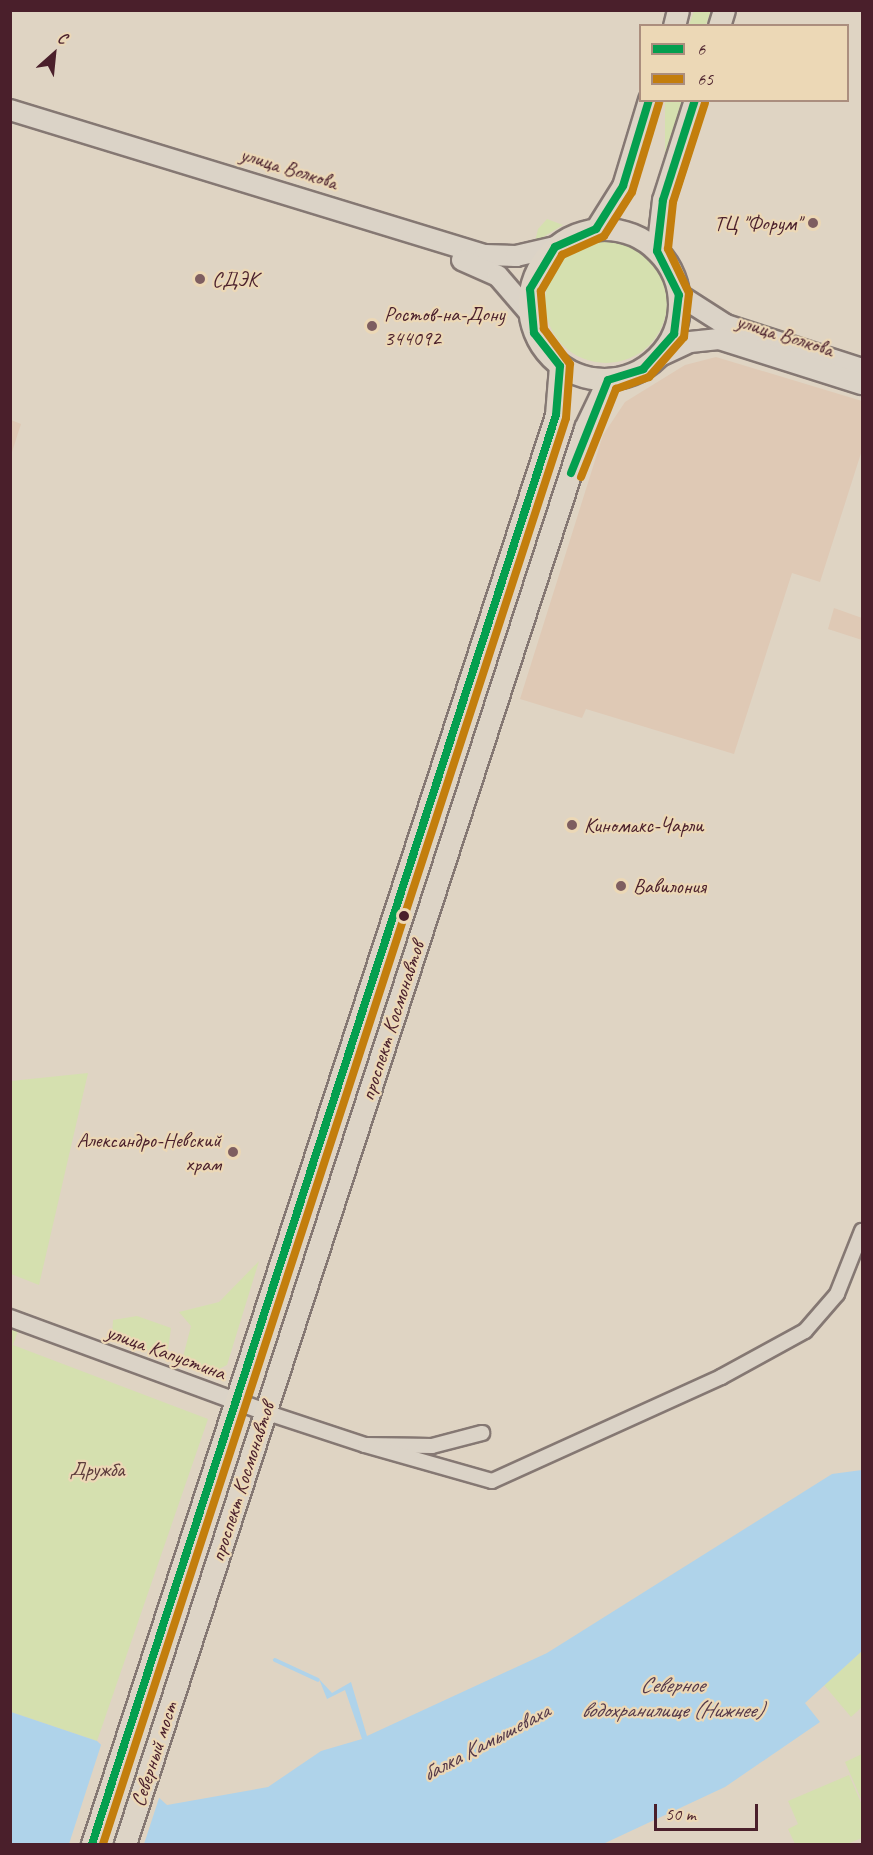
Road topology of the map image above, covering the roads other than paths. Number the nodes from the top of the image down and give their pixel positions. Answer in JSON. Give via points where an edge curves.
{"nodes":[{"id":1,"x":648,"y":102,"type":"edge"},
{"id":2,"x":694,"y":102,"type":"edge"},
{"id":3,"x":10,"y":110,"type":"edge"},
{"id":4,"x":10,"y":122,"type":"edge"},
{"id":5,"x":596,"y":229,"type":"junction"},
{"id":6,"x":555,"y":247,"type":"junction"},
{"id":7,"x":657,"y":251,"type":"junction"},
{"id":8,"x":679,"y":295,"type":"junction"},
{"id":9,"x":529,"y":312,"type":"junction"},
{"id":10,"x":660,"y":356,"type":"junction"},
{"id":11,"x":561,"y":366,"type":"junction"},
{"id":12,"x":862,"y":369,"type":"edge"},
{"id":13,"x":608,"y":380,"type":"junction"},
{"id":14,"x":862,"y":384,"type":"edge"},
{"id":15,"x":862,"y":1231,"type":"edge"},
{"id":16,"x":10,"y":1318,"type":"edge"},
{"id":17,"x":236,"y":1401,"type":"junction"},
{"id":18,"x":264,"y":1412,"type":"junction"},
{"id":19,"x":482,"y":1433,"type":"dead end"},
{"id":20,"x":365,"y":1445,"type":"junction"},
{"id":21,"x":153,"y":1654,"type":"joint"},
{"id":22,"x":183,"y":1664,"type":"joint"},
{"id":23,"x":92,"y":1845,"type":"edge"},
{"id":24,"x":125,"y":1845,"type":"edge"}],
"edges":[{"from":1,"to":5,"type":"main road","via":[[622,186]]},
{"from":2,"to":7,"type":"main road","via":[[663,200]]},
{"from":3,"to":6,"type":"main road","name":"улица Волкова","via":[[485,255],[516,256]]},
{"from":4,"to":9,"type":"main road","name":"улица Волкова","via":[[482,266],[510,287]]},
{"from":5,"to":6,"type":"main road"},
{"from":5,"to":7,"type":"main road","via":[[627,232]]},
{"from":6,"to":9,"type":"main road","via":[[538,267]]},
{"from":7,"to":8,"type":"main road"},
{"from":8,"to":10,"type":"main road","via":[[674,334]]},
{"from":8,"to":12,"type":"main road","name":"улица Волкова","via":[[726,325]]},
{"from":9,"to":11,"type":"main road","via":[[544,351]]},
{"from":10,"to":13,"type":"main road","via":[[643,369]]},
{"from":10,"to":14,"type":"main road","name":"улица Волкова","via":[[690,342],[719,339]]},
{"from":11,"to":13,"type":"main road"},
{"from":11,"to":17,"type":"main road","name":"проспект Космонавтов","via":[[556,416]]},
{"from":13,"to":18,"type":"main road","name":"проспект Космонавтов","via":[[585,428]]},
{"from":15,"to":20,"type":"street","via":[[837,1294],[805,1331],[721,1377],[492,1481]]},
{"from":16,"to":17,"type":"street","name":"улица Капустина"},
{"from":17,"to":18,"type":"street","name":"улица Капустина"},
{"from":17,"to":21,"type":"main road","name":"проспект Космонавтов"},
{"from":18,"to":20,"type":"street","name":"улица Капустина"},
{"from":18,"to":22,"type":"main road","name":"проспект Космонавтов"},
{"from":19,"to":20,"type":"street","name":"улица Капустина","via":[[432,1446]]},
{"from":21,"to":23,"type":"main road","name":"Северный мост"},
{"from":22,"to":24,"type":"main road","name":"Северный мост"}]}
